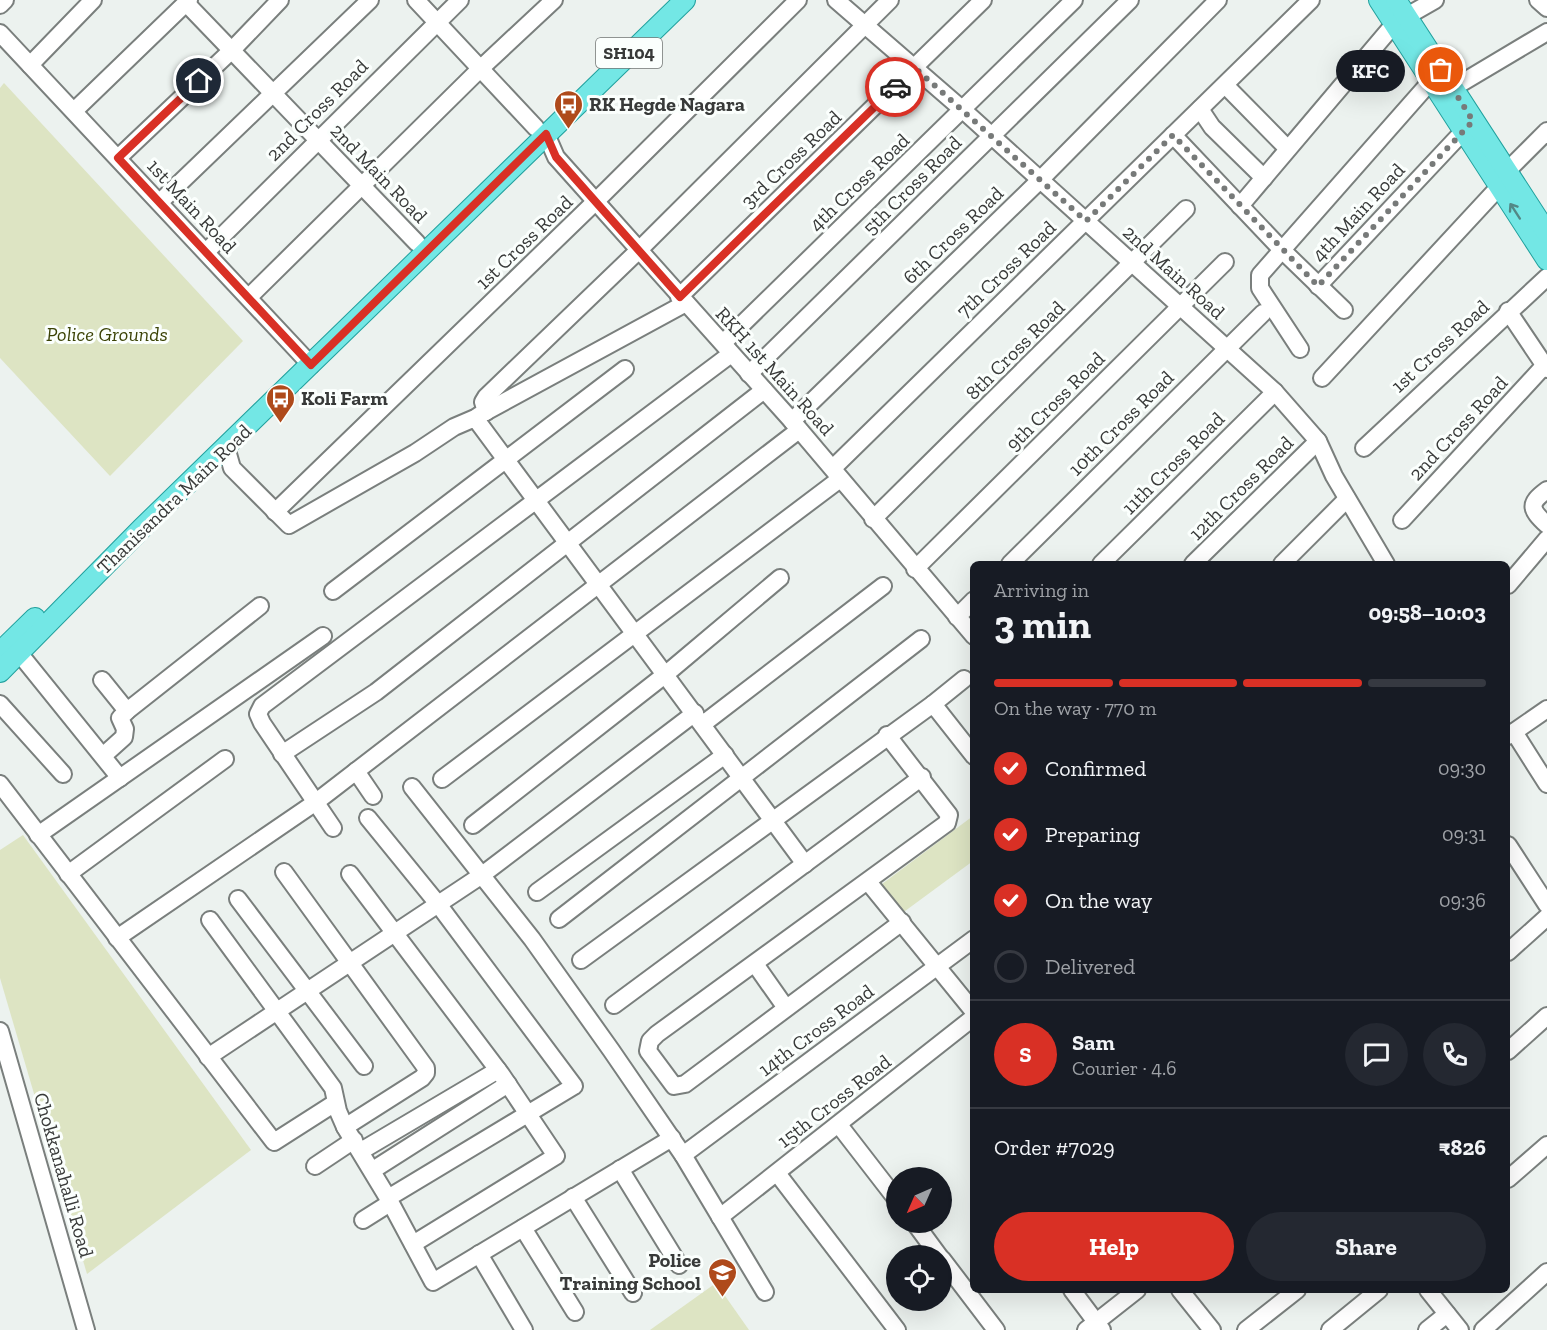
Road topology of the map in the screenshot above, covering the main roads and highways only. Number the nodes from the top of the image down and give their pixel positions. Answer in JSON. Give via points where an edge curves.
{"nodes":[{"id":1,"x":665,"y":0,"type":"edge"},
{"id":2,"x":685,"y":0,"type":"edge"},
{"id":3,"x":1378,"y":0,"type":"edge"},
{"id":4,"x":1399,"y":13,"type":"edge"},
{"id":5,"x":1468,"y":125,"type":"junction"},
{"id":6,"x":542,"y":130,"type":"junction"},
{"id":7,"x":1503,"y":179,"type":"junction"},
{"id":8,"x":1547,"y":232,"type":"edge"},
{"id":9,"x":1547,"y":260,"type":"edge"},
{"id":10,"x":308,"y":360,"type":"junction"},
{"id":11,"x":9,"y":652,"type":"edge"},
{"id":12,"x":0,"y":672,"type":"edge"}],
"edges":[{"from":1,"to":6,"type":"main road","name":"Thanisandra Main Road","number":"SH104"},
{"from":2,"to":6,"type":"main road","name":"Thanisandra Main Road","number":"SH104"},
{"from":3,"to":4,"type":"main road"},
{"from":4,"to":5,"type":"main road","via":[[1453,88]]},
{"from":4,"to":5,"type":"main road","via":[[1431,81]]},
{"from":5,"to":7,"type":"main road"},
{"from":6,"to":10,"type":"main road","name":"Thanisandra Main Road","number":"SH104"},
{"from":6,"to":10,"type":"main road","name":"Thanisandra Main Road","number":"SH104","via":[[417,243]]},
{"from":7,"to":8,"type":"main road"},
{"from":9,"to":7,"type":"main road","one_way":true},
{"from":10,"to":11,"type":"main road","name":"Thanisandra Main Road","number":"SH104"},
{"from":10,"to":11,"type":"main road","name":"Thanisandra Main Road","number":"SH104","via":[[226,447]]},
{"from":11,"to":12,"type":"main road","name":"Thanisandra Main Road","number":"SH104"}]}
